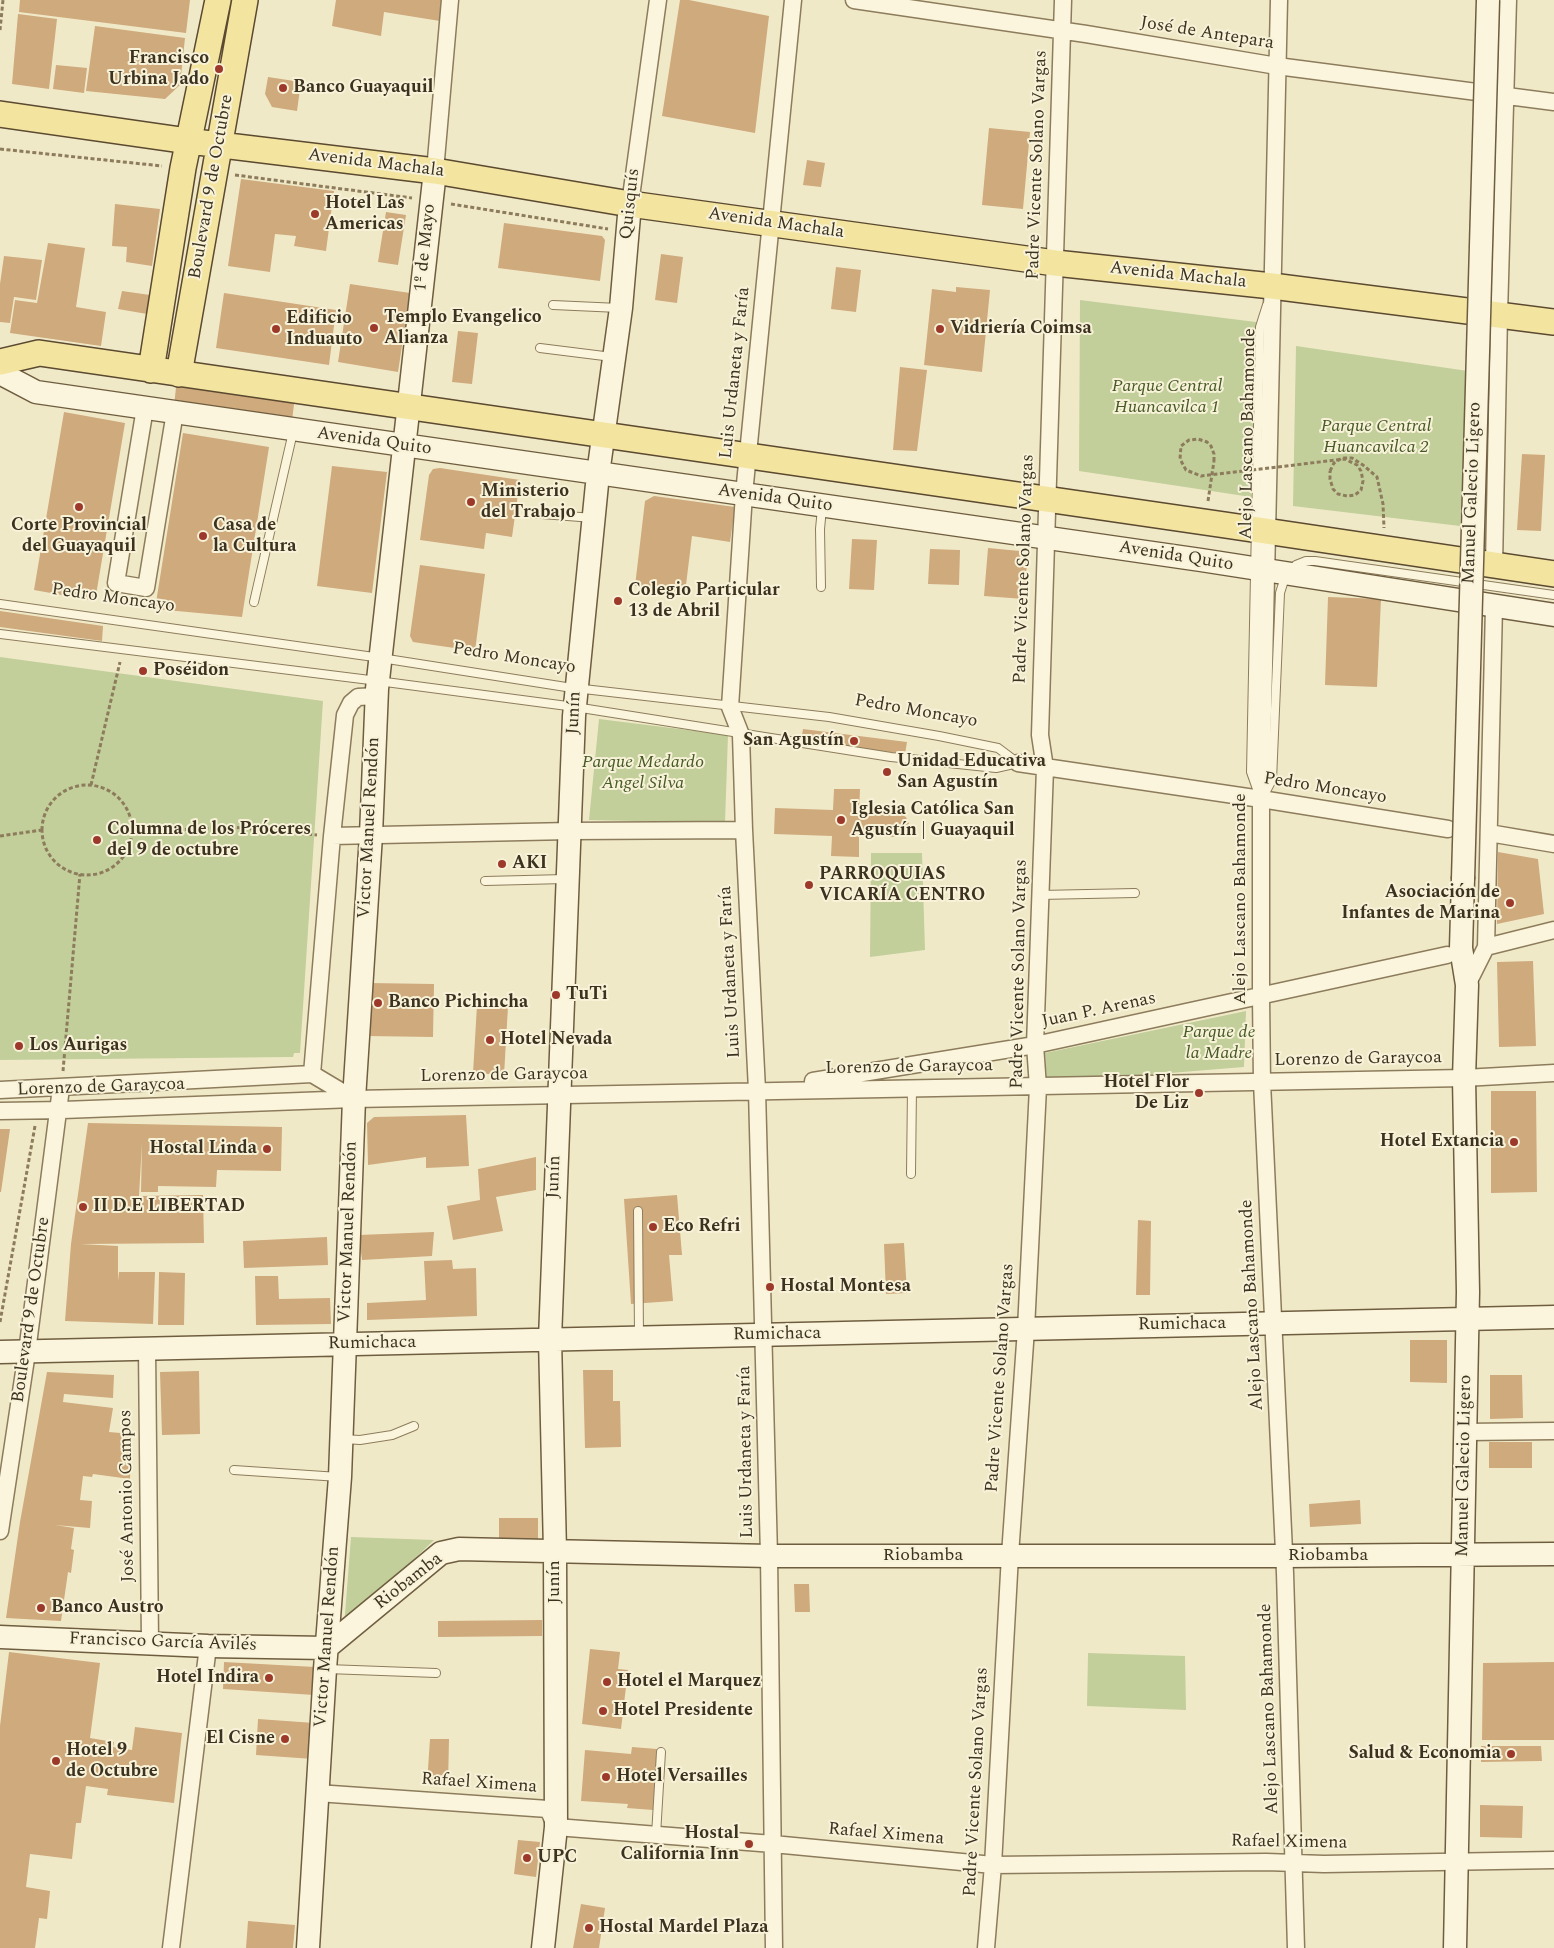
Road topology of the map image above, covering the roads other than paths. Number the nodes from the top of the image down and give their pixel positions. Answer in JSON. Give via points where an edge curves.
{"nodes":[{"id":1,"x":218,"y":0,"type":"edge"},
{"id":2,"x":245,"y":0,"type":"edge"},
{"id":3,"x":450,"y":0,"type":"edge"},
{"id":4,"x":658,"y":0,"type":"edge"},
{"id":5,"x":793,"y":0,"type":"edge"},
{"id":6,"x":854,"y":0,"type":"edge"},
{"id":7,"x":1063,"y":0,"type":"edge"},
{"id":8,"x":1279,"y":0,"type":"edge"},
{"id":9,"x":1488,"y":0,"type":"edge"},
{"id":10,"x":1508,"y":0,"type":"edge"},
{"id":11,"x":1062,"y":31,"type":"junction"},
{"id":12,"x":1277,"y":66,"type":"junction"},
{"id":13,"x":1504,"y":95,"type":"junction"},
{"id":14,"x":227,"y":101,"type":"junction"},
{"id":15,"x":1554,"y":102,"type":"edge"},
{"id":16,"x":0,"y":114,"type":"edge"},
{"id":17,"x":188,"y":141,"type":"junction"},
{"id":18,"x":220,"y":145,"type":"junction"},
{"id":19,"x":435,"y":171,"type":"junction"},
{"id":20,"x":630,"y":204,"type":"junction"},
{"id":21,"x":771,"y":224,"type":"junction"},
{"id":22,"x":1055,"y":263,"type":"junction"},
{"id":23,"x":1272,"y":286,"type":"junction"},
{"id":24,"x":553,"y":305,"type":"dead end"},
{"id":25,"x":621,"y":308,"type":"junction"},
{"id":26,"x":1499,"y":314,"type":"junction"},
{"id":27,"x":1554,"y":322,"type":"edge"},
{"id":28,"x":540,"y":348,"type":"dead end"},
{"id":29,"x":614,"y":357,"type":"junction"},
{"id":30,"x":0,"y":362,"type":"edge"},
{"id":31,"x":151,"y":370,"type":"junction"},
{"id":32,"x":0,"y":373,"type":"edge"},
{"id":33,"x":179,"y":374,"type":"junction"},
{"id":34,"x":408,"y":407,"type":"junction"},
{"id":35,"x":145,"y":408,"type":"junction"},
{"id":36,"x":606,"y":408,"type":"joint"},
{"id":37,"x":175,"y":412,"type":"junction"},
{"id":38,"x":293,"y":430,"type":"junction"},
{"id":39,"x":603,"y":435,"type":"junction"},
{"id":40,"x":403,"y":446,"type":"junction"},
{"id":41,"x":748,"y":456,"type":"junction"},
{"id":42,"x":598,"y":474,"type":"junction"},
{"id":43,"x":744,"y":494,"type":"junction"},
{"id":44,"x":1048,"y":500,"type":"junction"},
{"id":45,"x":822,"y":506,"type":"junction"},
{"id":46,"x":529,"y":513,"type":"dead end"},
{"id":47,"x":595,"y":518,"type":"junction"},
{"id":48,"x":1261,"y":530,"type":"junction"},
{"id":49,"x":1046,"y":538,"type":"junction"},
{"id":50,"x":1494,"y":565,"type":"junction"},
{"id":51,"x":1269,"y":571,"type":"junction"},
{"id":52,"x":1554,"y":574,"type":"edge"},
{"id":53,"x":821,"y":587,"type":"dead end"},
{"id":54,"x":1554,"y":596,"type":"edge"},
{"id":55,"x":254,"y":602,"type":"dead end"},
{"id":56,"x":0,"y":604,"type":"edge"},
{"id":57,"x":1494,"y":606,"type":"junction"},
{"id":58,"x":1554,"y":615,"type":"edge"},
{"id":59,"x":0,"y":634,"type":"edge"},
{"id":60,"x":381,"y":658,"type":"junction"},
{"id":61,"x":378,"y":688,"type":"junction"},
{"id":62,"x":576,"y":698,"type":"junction"},
{"id":63,"x":730,"y":707,"type":"junction"},
{"id":64,"x":742,"y":735,"type":"junction"},
{"id":65,"x":1018,"y":763,"type":"junction"},
{"id":66,"x":1045,"y":768,"type":"junction"},
{"id":67,"x":1261,"y":799,"type":"junction"},
{"id":68,"x":1448,"y":829,"type":"dead end"},
{"id":69,"x":744,"y":830,"type":"junction"},
{"id":70,"x":570,"y":831,"type":"junction"},
{"id":71,"x":1489,"y":833,"type":"junction"},
{"id":72,"x":371,"y":834,"type":"junction"},
{"id":73,"x":332,"y":836,"type":"junction"},
{"id":74,"x":1554,"y":844,"type":"edge"},
{"id":75,"x":567,"y":879,"type":"junction"},
{"id":76,"x":485,"y":881,"type":"dead end"},
{"id":77,"x":1136,"y":893,"type":"dead end"},
{"id":78,"x":1040,"y":896,"type":"junction"},
{"id":79,"x":1554,"y":930,"type":"edge"},
{"id":80,"x":1486,"y":947,"type":"junction"},
{"id":81,"x":1447,"y":955,"type":"dead end"},
{"id":82,"x":1467,"y":985,"type":"junction"},
{"id":83,"x":1261,"y":996,"type":"junction"},
{"id":84,"x":1035,"y":1045,"type":"junction"},
{"id":85,"x":1554,"y":1073,"type":"edge"},
{"id":86,"x":312,"y":1074,"type":"junction"},
{"id":87,"x":1464,"y":1078,"type":"junction"},
{"id":88,"x":1262,"y":1082,"type":"junction"},
{"id":89,"x":1038,"y":1087,"type":"junction"},
{"id":90,"x":61,"y":1088,"type":"junction"},
{"id":91,"x":912,"y":1088,"type":"junction"},
{"id":92,"x":0,"y":1090,"type":"edge"},
{"id":93,"x":757,"y":1090,"type":"junction"},
{"id":94,"x":558,"y":1095,"type":"junction"},
{"id":95,"x":354,"y":1099,"type":"junction"},
{"id":96,"x":59,"y":1110,"type":"junction"},
{"id":97,"x":0,"y":1111,"type":"edge"},
{"id":98,"x":912,"y":1174,"type":"dead end"},
{"id":99,"x":638,"y":1211,"type":"dead end"},
{"id":100,"x":1554,"y":1317,"type":"edge"},
{"id":101,"x":1467,"y":1319,"type":"junction"},
{"id":102,"x":1274,"y":1323,"type":"junction"},
{"id":103,"x":1026,"y":1329,"type":"junction"},
{"id":104,"x":764,"y":1335,"type":"junction"},
{"id":105,"x":639,"y":1338,"type":"junction"},
{"id":106,"x":550,"y":1339,"type":"junction"},
{"id":107,"x":346,"y":1344,"type":"junction"},
{"id":108,"x":147,"y":1349,"type":"junction"},
{"id":109,"x":0,"y":1352,"type":"edge"},
{"id":110,"x":27,"y":1352,"type":"junction"},
{"id":111,"x":414,"y":1426,"type":"dead end"},
{"id":112,"x":1554,"y":1431,"type":"edge"},
{"id":113,"x":1466,"y":1432,"type":"junction"},
{"id":114,"x":341,"y":1439,"type":"junction"},
{"id":115,"x":234,"y":1470,"type":"dead end"},
{"id":116,"x":340,"y":1477,"type":"junction"},
{"id":117,"x":0,"y":1531,"type":"edge"},
{"id":118,"x":555,"y":1551,"type":"junction"},
{"id":119,"x":1554,"y":1554,"type":"edge"},
{"id":120,"x":1010,"y":1555,"type":"junction"},
{"id":121,"x":1464,"y":1555,"type":"junction"},
{"id":122,"x":769,"y":1556,"type":"junction"},
{"id":123,"x":1285,"y":1556,"type":"junction"},
{"id":124,"x":0,"y":1637,"type":"edge"},
{"id":125,"x":150,"y":1643,"type":"junction"},
{"id":126,"x":208,"y":1646,"type":"junction"},
{"id":127,"x":326,"y":1658,"type":"junction"},
{"id":128,"x":436,"y":1673,"type":"dead end"},
{"id":129,"x":660,"y":1752,"type":"dead end"},
{"id":130,"x":317,"y":1793,"type":"junction"},
{"id":131,"x":556,"y":1827,"type":"junction"},
{"id":132,"x":656,"y":1835,"type":"junction"},
{"id":133,"x":773,"y":1844,"type":"junction"},
{"id":134,"x":1554,"y":1860,"type":"edge"},
{"id":135,"x":1456,"y":1862,"type":"junction"},
{"id":136,"x":1293,"y":1864,"type":"junction"},
{"id":137,"x":993,"y":1865,"type":"junction"},
{"id":138,"x":171,"y":1948,"type":"edge"},
{"id":139,"x":308,"y":1948,"type":"edge"},
{"id":140,"x":543,"y":1948,"type":"edge"},
{"id":141,"x":774,"y":1948,"type":"edge"},
{"id":142,"x":986,"y":1948,"type":"edge"},
{"id":143,"x":1296,"y":1948,"type":"edge"},
{"id":144,"x":1455,"y":1948,"type":"edge"}],
"edges":[{"from":1,"to":17,"type":"main road","name":"Boulevard 9 de Octubre"},
{"from":2,"to":14,"type":"main road","name":"Boulevard 9 de Octubre"},
{"from":3,"to":19,"type":"street","name":"1º de Mayo"},
{"from":4,"to":20,"type":"street","name":"Quisquís"},
{"from":5,"to":21,"type":"street","name":"Luis Urdaneta y Faría"},
{"from":6,"to":11,"type":"street","name":"José de Antepara"},
{"from":7,"to":11,"type":"street","name":"Padre Vicente Solano Vargas"},
{"from":8,"to":12,"type":"street","name":"Alejo Lascano Bahamonde"},
{"from":9,"to":82,"type":"street","name":"Manuel Galecio Ligero","bridge":true,"via":[[1461,948]]},
{"from":10,"to":13,"type":"street","name":"Manuel Galecio Ligero"},
{"from":11,"to":12,"type":"street","name":"José de Antepara"},
{"from":11,"to":22,"type":"street","name":"Padre Vicente Solano Vargas"},
{"from":12,"to":13,"type":"street","name":"José de Antepara"},
{"from":12,"to":23,"type":"street","name":"Alejo Lascano Bahamonde"},
{"from":13,"to":15,"type":"street","name":"José de Antepara"},
{"from":13,"to":26,"type":"street","name":"Manuel Galecio Ligero"},
{"from":14,"to":17,"type":"main road"},
{"from":14,"to":18,"type":"main road","name":"Boulevard 9 de Octubre"},
{"from":16,"to":17,"type":"main road","name":"Avenida Machala"},
{"from":17,"to":18,"type":"main road","name":"Avenida Machala"},
{"from":17,"to":31,"type":"main road","name":"Boulevard 9 de Octubre"},
{"from":18,"to":19,"type":"main road","name":"Avenida Machala"},
{"from":18,"to":33,"type":"main road","name":"Boulevard 9 de Octubre"},
{"from":19,"to":20,"type":"main road","name":"Avenida Machala"},
{"from":19,"to":34,"type":"street","name":"1º de Mayo"},
{"from":20,"to":21,"type":"main road","name":"Avenida Machala"},
{"from":20,"to":25,"type":"street","name":"Quisquís"},
{"from":21,"to":22,"type":"main road","name":"Avenida Machala"},
{"from":21,"to":41,"type":"street","name":"Luis Urdaneta y Faría"},
{"from":22,"to":23,"type":"main road","name":"Avenida Machala"},
{"from":22,"to":44,"type":"street","name":"Padre Vicente Solano Vargas"},
{"from":23,"to":26,"type":"main road","name":"Avenida Machala"},
{"from":23,"to":48,"type":"street","name":"Alejo Lascano Bahamonde"},
{"from":24,"to":25,"type":"lane"},
{"from":25,"to":29,"type":"street","name":"Quisquís"},
{"from":26,"to":27,"type":"main road","name":"Avenida Machala"},
{"from":26,"to":50,"type":"street","name":"Manuel Galecio Ligero"},
{"from":28,"to":29,"type":"lane"},
{"from":29,"to":36,"type":"street","name":"Quisquís"},
{"from":30,"to":31,"type":"main road","via":[[39,354]]},
{"from":31,"to":33,"type":"main road"},
{"from":32,"to":35,"type":"street","name":"Avenida Quito","via":[[36,392]]},
{"from":33,"to":34,"type":"main road"},
{"from":34,"to":39,"type":"main road"},
{"from":34,"to":40,"type":"street","name":"Victor Manuel Rendón"},
{"from":35,"to":37,"type":"street","name":"Avenida Quito"},
{"from":35,"to":37,"type":"street","via":[[116,583],[146,588]]},
{"from":36,"to":39,"type":"street","name":"Junín"},
{"from":37,"to":38,"type":"street","name":"Avenida Quito"},
{"from":38,"to":40,"type":"street","name":"Avenida Quito"},
{"from":38,"to":55,"type":"lane"},
{"from":39,"to":41,"type":"main road"},
{"from":39,"to":42,"type":"street","name":"Junín"},
{"from":40,"to":42,"type":"street","name":"Avenida Quito"},
{"from":40,"to":60,"type":"street","name":"Victor Manuel Rendón"},
{"from":41,"to":43,"type":"street","name":"Luis Urdaneta y Faría"},
{"from":41,"to":44,"type":"main road"},
{"from":42,"to":43,"type":"street","name":"Avenida Quito"},
{"from":42,"to":47,"type":"street","name":"Junín"},
{"from":43,"to":45,"type":"street","name":"Avenida Quito"},
{"from":43,"to":63,"type":"street","name":"Luis Urdaneta y Faría"},
{"from":44,"to":48,"type":"main road"},
{"from":44,"to":49,"type":"street","name":"Padre Vicente Solano Vargas"},
{"from":45,"to":49,"type":"street","name":"Avenida Quito"},
{"from":45,"to":53,"type":"lane"},
{"from":46,"to":47,"type":"lane"},
{"from":47,"to":62,"type":"street","name":"Junín"},
{"from":48,"to":50,"type":"main road"},
{"from":48,"to":51,"type":"street","name":"Alejo Lascano Bahamonde"},
{"from":49,"to":51,"type":"street","name":"Avenida Quito"},
{"from":49,"to":66,"type":"street","name":"Padre Vicente Solano Vargas","via":[[1040,736]]},
{"from":50,"to":52,"type":"main road"},
{"from":51,"to":54,"type":"lane","via":[[1315,561]]},
{"from":51,"to":57,"type":"street","name":"Avenida Quito"},
{"from":51,"to":67,"type":"street","name":"Alejo Lascano Bahamonde"},
{"from":56,"to":60,"type":"lane","name":"Pedro Moncayo"},
{"from":57,"to":58,"type":"street","name":"Avenida Quito"},
{"from":57,"to":71,"type":"street","name":"Manuel Galecio Ligero"},
{"from":59,"to":61,"type":"lane","name":"Pedro Moncayo"},
{"from":60,"to":61,"type":"street","name":"Victor Manuel Rendón"},
{"from":60,"to":62,"type":"lane","name":"Pedro Moncayo"},
{"from":61,"to":62,"type":"lane","name":"Pedro Moncayo"},
{"from":61,"to":72,"type":"street","name":"Victor Manuel Rendón"},
{"from":61,"to":73,"type":"street","name":"Victor Manuel Rendón","via":[[358,696],[345,714]]},
{"from":62,"to":63,"type":"lane","name":"Pedro Moncayo"},
{"from":62,"to":64,"type":"lane","name":"Pedro Moncayo"},
{"from":62,"to":70,"type":"street","name":"Junín"},
{"from":63,"to":64,"type":"street","name":"Luis Urdaneta y Faría"},
{"from":63,"to":65,"type":"lane","name":"Pedro Moncayo","via":[[829,717],[939,736],[998,748]]},
{"from":64,"to":65,"type":"lane","name":"Pedro Moncayo","via":[[891,757],[996,768]]},
{"from":64,"to":69,"type":"street","name":"Luis Urdaneta y Faría"},
{"from":65,"to":66,"type":"street","name":"Pedro Moncayo"},
{"from":66,"to":67,"type":"street","name":"Pedro Moncayo"},
{"from":66,"to":78,"type":"street","name":"Padre Vicente Solano Vargas"},
{"from":67,"to":68,"type":"street","name":"Pedro Moncayo"},
{"from":67,"to":83,"type":"street","name":"Alejo Lascano Bahamonde"},
{"from":69,"to":70,"type":"street"},
{"from":69,"to":93,"type":"street","name":"Luis Urdaneta y Faría"},
{"from":70,"to":72,"type":"street"},
{"from":70,"to":75,"type":"street","name":"Junín"},
{"from":71,"to":74,"type":"street"},
{"from":71,"to":80,"type":"street","name":"Manuel Galecio Ligero"},
{"from":72,"to":73,"type":"street"},
{"from":72,"to":95,"type":"street","name":"Victor Manuel Rendón"},
{"from":73,"to":86,"type":"street","name":"Victor Manuel Rendón"},
{"from":75,"to":76,"type":"lane"},
{"from":75,"to":94,"type":"street","name":"Junín"},
{"from":77,"to":78,"type":"lane"},
{"from":78,"to":84,"type":"street","name":"Padre Vicente Solano Vargas"},
{"from":79,"to":80,"type":"street"},
{"from":80,"to":82,"type":"street","name":"Manuel Galecio Ligero"},
{"from":81,"to":83,"type":"street","name":"Juan P. Arenas"},
{"from":82,"to":87,"type":"street","name":"Manuel Galecio Ligero"},
{"from":83,"to":84,"type":"street","name":"Juan P. Arenas"},
{"from":83,"to":88,"type":"street","name":"Alejo Lascano Bahamonde"},
{"from":84,"to":89,"type":"street","name":"Padre Vicente Solano Vargas"},
{"from":84,"to":93,"type":"street","name":"Juan P. Arenas"},
{"from":85,"to":87,"type":"street","name":"Lorenzo de Garaycoa"},
{"from":86,"to":90,"type":"street","name":"Lorenzo de Garaycoa"},
{"from":86,"to":95,"type":"street"},
{"from":87,"to":88,"type":"street","name":"Lorenzo de Garaycoa"},
{"from":87,"to":101,"type":"street","name":"Manuel Galecio Ligero"},
{"from":88,"to":89,"type":"street","name":"Lorenzo de Garaycoa"},
{"from":88,"to":102,"type":"street","name":"Alejo Lascano Bahamonde"},
{"from":89,"to":91,"type":"street","name":"Lorenzo de Garaycoa"},
{"from":89,"to":103,"type":"street","name":"Padre Vicente Solano Vargas"},
{"from":90,"to":92,"type":"street","name":"Lorenzo de Garaycoa"},
{"from":90,"to":96,"type":"street","name":"Boulevard 9 de Octubre"},
{"from":91,"to":93,"type":"street","name":"Lorenzo de Garaycoa"},
{"from":91,"to":98,"type":"lane"},
{"from":93,"to":94,"type":"street","name":"Lorenzo de Garaycoa"},
{"from":93,"to":104,"type":"street","name":"Luis Urdaneta y Faría"},
{"from":94,"to":95,"type":"street","name":"Lorenzo de Garaycoa"},
{"from":94,"to":106,"type":"street","name":"Junín"},
{"from":95,"to":96,"type":"street","name":"Lorenzo de Garaycoa"},
{"from":95,"to":107,"type":"street","name":"Victor Manuel Rendón"},
{"from":96,"to":97,"type":"street","name":"Lorenzo de Garaycoa"},
{"from":96,"to":110,"type":"street","name":"Boulevard 9 de Octubre"},
{"from":99,"to":105,"type":"lane"},
{"from":100,"to":101,"type":"street","name":"Rumichaca"},
{"from":101,"to":102,"type":"street","name":"Rumichaca"},
{"from":101,"to":113,"type":"street","name":"Manuel Galecio Ligero"},
{"from":102,"to":103,"type":"street","name":"Rumichaca"},
{"from":102,"to":123,"type":"street","name":"Alejo Lascano Bahamonde"},
{"from":103,"to":104,"type":"street","name":"Rumichaca"},
{"from":103,"to":120,"type":"street","name":"Padre Vicente Solano Vargas"},
{"from":104,"to":105,"type":"street","name":"Rumichaca"},
{"from":104,"to":122,"type":"street","name":"Luis Urdaneta y Faría"},
{"from":105,"to":106,"type":"street","name":"Rumichaca"},
{"from":106,"to":107,"type":"street","name":"Rumichaca"},
{"from":106,"to":118,"type":"street","name":"Junín"},
{"from":107,"to":108,"type":"street","name":"Rumichaca"},
{"from":107,"to":114,"type":"street","name":"Victor Manuel Rendón"},
{"from":108,"to":110,"type":"street","name":"Rumichaca"},
{"from":108,"to":125,"type":"street","name":"José Antonio Campos"},
{"from":109,"to":110,"type":"street","name":"Rumichaca"},
{"from":110,"to":117,"type":"street","name":"Boulevard 9 de Octubre"},
{"from":111,"to":114,"type":"lane","via":[[392,1435]]},
{"from":112,"to":113,"type":"street"},
{"from":113,"to":121,"type":"street","name":"Manuel Galecio Ligero"},
{"from":114,"to":116,"type":"street","name":"Victor Manuel Rendón"},
{"from":115,"to":116,"type":"lane"},
{"from":116,"to":127,"type":"street","name":"Victor Manuel Rendón"},
{"from":118,"to":122,"type":"street","name":"Riobamba"},
{"from":118,"to":127,"type":"street","name":"Riobamba","via":[[459,1549],[441,1553]]},
{"from":118,"to":131,"type":"street","name":"Junín"},
{"from":119,"to":121,"type":"street","name":"Riobamba"},
{"from":120,"to":122,"type":"street","name":"Riobamba"},
{"from":120,"to":123,"type":"street","name":"Riobamba"},
{"from":120,"to":137,"type":"street","name":"Padre Vicente Solano Vargas"},
{"from":121,"to":123,"type":"street","name":"Riobamba"},
{"from":121,"to":135,"type":"street","name":"Manuel Galecio Ligero"},
{"from":122,"to":133,"type":"street","name":"Luis Urdaneta y Faría"},
{"from":123,"to":136,"type":"street","name":"Alejo Lascano Bahamonde"},
{"from":124,"to":125,"type":"street","name":"Francisco García Avilés"},
{"from":125,"to":126,"type":"street","name":"Francisco García Avilés"},
{"from":126,"to":127,"type":"street","name":"Francisco García Avilés"},
{"from":126,"to":138,"type":"street"},
{"from":127,"to":128,"type":"lane"},
{"from":127,"to":130,"type":"street","name":"Victor Manuel Rendón"},
{"from":129,"to":132,"type":"lane"},
{"from":130,"to":131,"type":"street","name":"Rafael Ximena","via":[[548,1809]]},
{"from":130,"to":139,"type":"street","name":"Victor Manuel Rendón"},
{"from":131,"to":132,"type":"street","name":"Rafael Ximena"},
{"from":131,"to":140,"type":"street","name":"Junín"},
{"from":132,"to":133,"type":"street","name":"Rafael Ximena"},
{"from":133,"to":137,"type":"street","name":"Rafael Ximena"},
{"from":133,"to":141,"type":"street","name":"Luis Urdaneta y Faría"},
{"from":134,"to":135,"type":"street","name":"Rafael Ximena"},
{"from":135,"to":136,"type":"street","name":"Rafael Ximena"},
{"from":135,"to":144,"type":"street","name":"Manuel Galecio Ligero"},
{"from":136,"to":137,"type":"street","name":"Rafael Ximena"},
{"from":136,"to":143,"type":"street","name":"Alejo Lascano Bahamonde"},
{"from":137,"to":142,"type":"street","name":"Padre Vicente Solano Vargas"}]}
